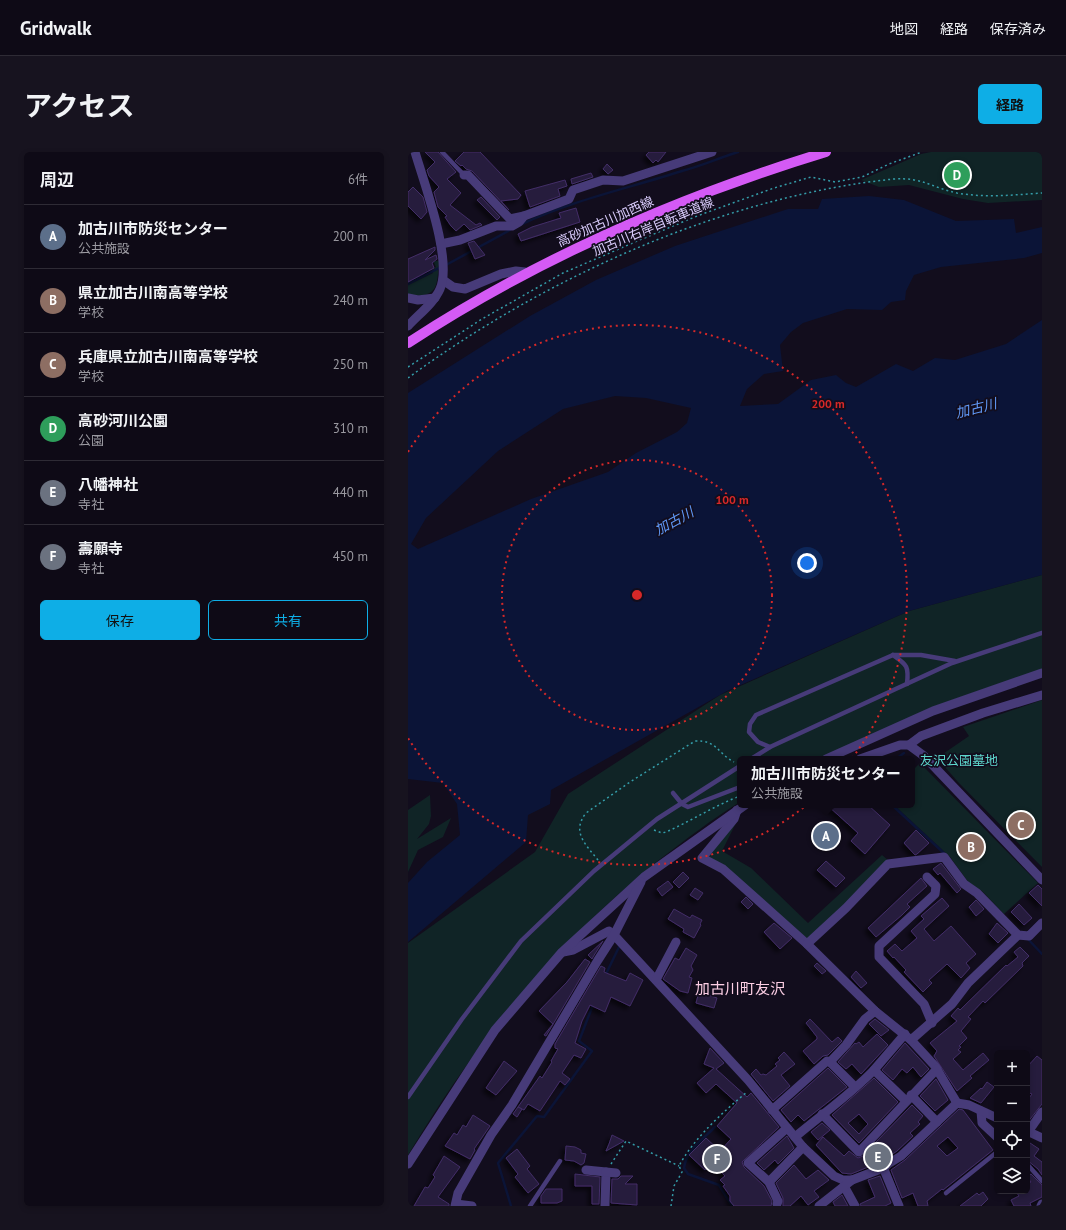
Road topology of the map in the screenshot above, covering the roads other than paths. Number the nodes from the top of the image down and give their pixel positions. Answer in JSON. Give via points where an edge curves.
{"nodes":[{"id":1,"x":442,"y":152,"type":"edge"},
{"id":2,"x":712,"y":152,"type":"edge"},
{"id":3,"x":826,"y":152,"type":"edge"},
{"id":4,"x":416,"y":153,"type":"edge"},
{"id":5,"x":464,"y":175,"type":"joint"},
{"id":6,"x":524,"y":216,"type":"junction"},
{"id":7,"x":510,"y":219,"type":"junction"},
{"id":8,"x":496,"y":226,"type":"junction"},
{"id":9,"x":441,"y":244,"type":"junction"},
{"id":10,"x":525,"y":272,"type":"junction"},
{"id":11,"x":443,"y":280,"type":"junction"},
{"id":12,"x":408,"y":298,"type":"edge"},
{"id":13,"x":435,"y":298,"type":"junction"},
{"id":14,"x":408,"y":326,"type":"edge"},
{"id":15,"x":408,"y":343,"type":"edge"},
{"id":16,"x":1042,"y":633,"type":"edge"},
{"id":17,"x":893,"y":655,"type":"junction"},
{"id":18,"x":956,"y":661,"type":"junction"},
{"id":19,"x":1042,"y":673,"type":"edge"},
{"id":20,"x":907,"y":684,"type":"junction"},
{"id":21,"x":1042,"y":695,"type":"edge"},
{"id":22,"x":909,"y":745,"type":"junction"},
{"id":23,"x":770,"y":747,"type":"junction"},
{"id":24,"x":756,"y":756,"type":"edge"},
{"id":25,"x":833,"y":756,"type":"edge"},
{"id":26,"x":869,"y":756,"type":"edge"},
{"id":27,"x":737,"y":768,"type":"edge"},
{"id":28,"x":737,"y":788,"type":"edge"},
{"id":29,"x":674,"y":793,"type":"dead end"},
{"id":30,"x":682,"y":804,"type":"junction"},
{"id":31,"x":740,"y":808,"type":"edge"},
{"id":32,"x":740,"y":808,"type":"edge"},
{"id":33,"x":927,"y":876,"type":"dead end"},
{"id":34,"x":644,"y":877,"type":"junction"},
{"id":35,"x":1042,"y":880,"type":"edge"},
{"id":36,"x":1042,"y":923,"type":"edge"},
{"id":37,"x":614,"y":935,"type":"junction"},
{"id":38,"x":1018,"y":935,"type":"junction"},
{"id":39,"x":676,"y":942,"type":"dead end"},
{"id":40,"x":807,"y":944,"type":"junction"},
{"id":41,"x":562,"y":952,"type":"junction"},
{"id":42,"x":656,"y":980,"type":"junction"},
{"id":43,"x":875,"y":1011,"type":"junction"},
{"id":44,"x":932,"y":1023,"type":"junction"},
{"id":45,"x":908,"y":1037,"type":"junction"},
{"id":46,"x":830,"y":1062,"type":"junction"},
{"id":47,"x":936,"y":1069,"type":"junction"},
{"id":48,"x":874,"y":1070,"type":"junction"},
{"id":49,"x":855,"y":1087,"type":"junction"},
{"id":50,"x":408,"y":1097,"type":"edge"},
{"id":51,"x":909,"y":1098,"type":"junction"},
{"id":52,"x":957,"y":1103,"type":"junction"},
{"id":53,"x":772,"y":1110,"type":"junction"},
{"id":54,"x":981,"y":1111,"type":"junction"},
{"id":55,"x":1042,"y":1112,"type":"edge"},
{"id":56,"x":822,"y":1114,"type":"junction"},
{"id":57,"x":994,"y":1117,"type":"edge"},
{"id":58,"x":937,"y":1122,"type":"junction"},
{"id":59,"x":787,"y":1128,"type":"junction"},
{"id":60,"x":1030,"y":1129,"type":"edge"},
{"id":61,"x":1030,"y":1133,"type":"edge"},
{"id":62,"x":994,"y":1134,"type":"edge"},
{"id":63,"x":795,"y":1137,"type":"junction"},
{"id":64,"x":1042,"y":1138,"type":"edge"},
{"id":65,"x":867,"y":1144,"type":"junction"},
{"id":66,"x":803,"y":1147,"type":"junction"},
{"id":67,"x":994,"y":1154,"type":"edge"},
{"id":68,"x":560,"y":1161,"type":"dead end"},
{"id":69,"x":408,"y":1164,"type":"edge"},
{"id":70,"x":885,"y":1166,"type":"junction"},
{"id":71,"x":1030,"y":1168,"type":"edge"},
{"id":72,"x":586,"y":1170,"type":"dead end"},
{"id":73,"x":606,"y":1172,"type":"junction"},
{"id":74,"x":616,"y":1173,"type":"dead end"},
{"id":75,"x":852,"y":1180,"type":"junction"},
{"id":76,"x":769,"y":1182,"type":"junction"},
{"id":77,"x":1042,"y":1182,"type":"edge"},
{"id":78,"x":844,"y":1186,"type":"junction"},
{"id":79,"x":946,"y":1193,"type":"dead end"},
{"id":80,"x":455,"y":1205,"type":"edge"},
{"id":81,"x":777,"y":1205,"type":"edge"},
{"id":82,"x":472,"y":1206,"type":"edge"},
{"id":83,"x":530,"y":1206,"type":"edge"},
{"id":84,"x":605,"y":1206,"type":"edge"},
{"id":85,"x":819,"y":1206,"type":"edge"},
{"id":86,"x":855,"y":1206,"type":"edge"},
{"id":87,"x":899,"y":1206,"type":"edge"}],
"edges":[{"from":1,"to":5,"type":"lane"},
{"from":2,"to":6,"type":"street","via":[[623,181],[603,180],[573,190],[569,199]]},
{"from":3,"to":10,"type":"main road","name":"高砂加古川加西線","via":[[681,201]]},
{"from":4,"to":9,"type":"street"},
{"from":5,"to":7,"type":"street","via":[[468,175]]},
{"from":6,"to":7,"type":"street"},
{"from":6,"to":8,"type":"street","via":[[512,226]]},
{"from":7,"to":8,"type":"street"},
{"from":8,"to":9,"type":"street","via":[[460,240]]},
{"from":9,"to":11,"type":"street","via":[[444,259]]},
{"from":10,"to":11,"type":"street","via":[[501,274],[465,289],[453,287]]},
{"from":10,"to":15,"type":"main road","name":"高砂加古川加西線","via":[[463,307]]},
{"from":11,"to":13,"type":"street"},
{"from":12,"to":13,"type":"street"},
{"from":13,"to":14,"type":"street"},
{"from":16,"to":18,"type":"lane"},
{"from":17,"to":18,"type":"lane","via":[[921,655]]},
{"from":17,"to":20,"type":"lane","via":[[905,663],[909,670]]},
{"from":17,"to":23,"type":"lane","via":[[756,715],[750,724],[749,732],[758,742]]},
{"from":18,"to":20,"type":"lane"},
{"from":19,"to":25,"type":"street","via":[[933,711]]},
{"from":20,"to":23,"type":"lane"},
{"from":21,"to":22,"type":"street","via":[[921,736]]},
{"from":22,"to":26,"type":"street","via":[[900,745]]},
{"from":22,"to":35,"type":"street","via":[[924,756]]},
{"from":23,"to":24,"type":"lane"},
{"from":27,"to":30,"type":"lane"},
{"from":28,"to":30,"type":"lane","via":[[688,807]]},
{"from":29,"to":30,"type":"lane"},
{"from":30,"to":50,"type":"lane","via":[[650,825],[601,865],[521,941],[462,1019]]},
{"from":31,"to":34,"type":"street"},
{"from":32,"to":40,"type":"street","via":[[702,858],[723,869]]},
{"from":33,"to":44,"type":"street","via":[[936,886],[935,894],[879,946],[878,957],[924,1004]]},
{"from":34,"to":37,"type":"street"},
{"from":34,"to":41,"type":"street"},
{"from":36,"to":38,"type":"street","via":[[1029,936]]},
{"from":37,"to":41,"type":"street","via":[[609,931],[573,950]]},
{"from":37,"to":42,"type":"street"},
{"from":37,"to":80,"type":"street","via":[[491,1135],[458,1193]]},
{"from":38,"to":40,"type":"street","via":[[978,893],[964,884],[944,857],[888,864]]},
{"from":38,"to":44,"type":"street","via":[[968,983],[952,1004]]},
{"from":39,"to":42,"type":"street"},
{"from":40,"to":43,"type":"street"},
{"from":41,"to":69,"type":"street","via":[[494,1030]]},
{"from":42,"to":53,"type":"street"},
{"from":43,"to":45,"type":"street"},
{"from":43,"to":46,"type":"street","via":[[858,1027]]},
{"from":44,"to":45,"type":"street"},
{"from":45,"to":47,"type":"street"},
{"from":45,"to":48,"type":"street"},
{"from":46,"to":49,"type":"street"},
{"from":46,"to":53,"type":"street","via":[[827,1061]]},
{"from":47,"to":51,"type":"street"},
{"from":47,"to":52,"type":"street"},
{"from":48,"to":49,"type":"street"},
{"from":48,"to":51,"type":"street"},
{"from":49,"to":56,"type":"street"},
{"from":51,"to":58,"type":"street"},
{"from":51,"to":65,"type":"street"},
{"from":52,"to":54,"type":"street"},
{"from":52,"to":58,"type":"street"},
{"from":53,"to":59,"type":"street"},
{"from":54,"to":57,"type":"street"},
{"from":54,"to":62,"type":"street","via":[[982,1123]]},
{"from":55,"to":60,"type":"street"},
{"from":56,"to":63,"type":"street"},
{"from":56,"to":65,"type":"street","via":[[859,1152]]},
{"from":58,"to":70,"type":"street","via":[[912,1146]]},
{"from":59,"to":63,"type":"street"},
{"from":59,"to":76,"type":"street","via":[[748,1163]]},
{"from":61,"to":64,"type":"street"},
{"from":63,"to":66,"type":"street"},
{"from":65,"to":70,"type":"street","via":[[880,1156]]},
{"from":66,"to":75,"type":"street","via":[[834,1176]]},
{"from":66,"to":76,"type":"street"},
{"from":67,"to":79,"type":"lane"},
{"from":68,"to":83,"type":"lane"},
{"from":70,"to":75,"type":"street"},
{"from":70,"to":87,"type":"street"},
{"from":71,"to":77,"type":"lane"},
{"from":72,"to":73,"type":"street"},
{"from":73,"to":74,"type":"street"},
{"from":73,"to":84,"type":"street"},
{"from":75,"to":78,"type":"street"},
{"from":76,"to":81,"type":"street","via":[[778,1201]]},
{"from":78,"to":85,"type":"street"},
{"from":78,"to":86,"type":"street"},
{"from":80,"to":82,"type":"street"}]}
